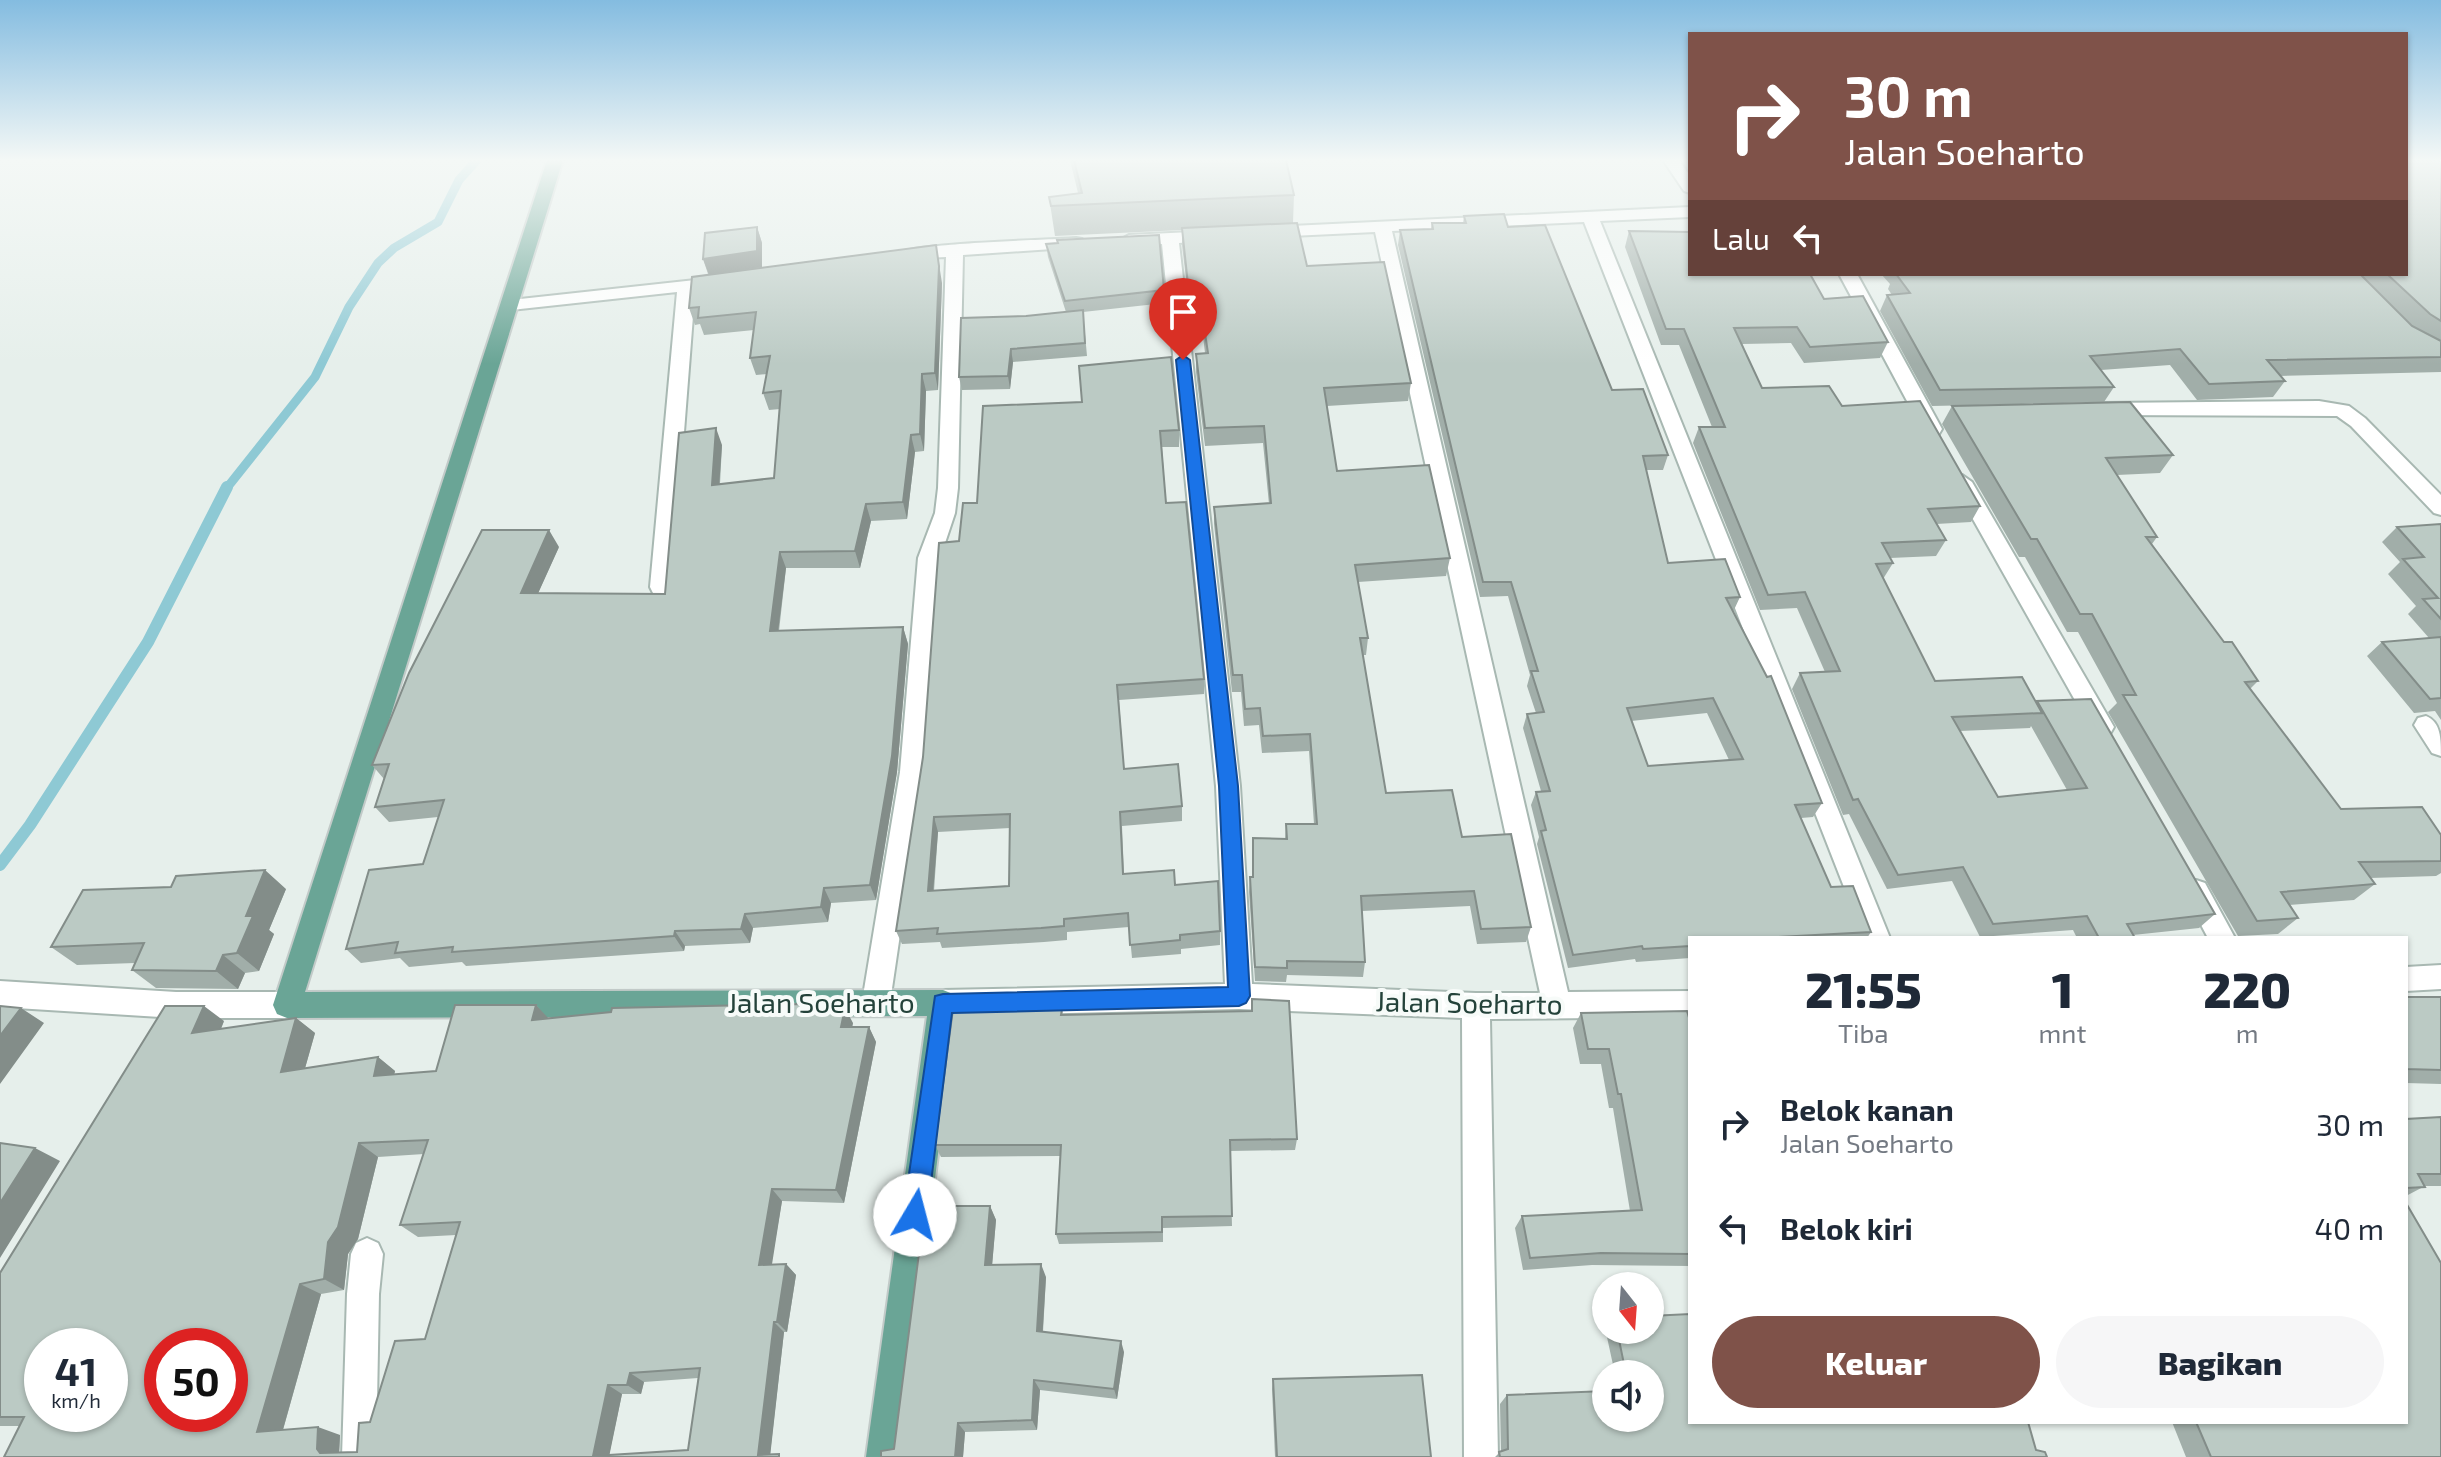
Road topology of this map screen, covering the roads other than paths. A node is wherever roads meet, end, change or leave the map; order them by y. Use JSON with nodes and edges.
{"nodes":[{"id":1,"x":534,"y":228,"type":"edge"},
{"id":2,"x":1346,"y":228,"type":"edge"},
{"id":3,"x":1382,"y":228,"type":"edge"},
{"id":4,"x":1594,"y":228,"type":"edge"},
{"id":5,"x":1170,"y":238,"type":"junction"},
{"id":6,"x":955,"y":249,"type":"junction"},
{"id":7,"x":885,"y":257,"type":"edge"},
{"id":8,"x":1849,"y":276,"type":"edge"},
{"id":9,"x":744,"y":279,"type":"edge"},
{"id":10,"x":686,"y":287,"type":"junction"},
{"id":11,"x":511,"y":305,"type":"junction"},
{"id":12,"x":2088,"y":410,"type":"edge"},
{"id":13,"x":1954,"y":414,"type":"edge"},
{"id":14,"x":1924,"y":415,"type":"junction"},
{"id":15,"x":2441,"y":508,"type":"edge"},
{"id":16,"x":661,"y":587,"type":"dead end"},
{"id":17,"x":2426,"y":725,"type":"dead end"},
{"id":18,"x":2112,"y":745,"type":"edge"},
{"id":19,"x":2441,"y":746,"type":"edge"},
{"id":20,"x":2183,"y":869,"type":"edge"},
{"id":21,"x":1876,"y":936,"type":"edge"},
{"id":22,"x":2221,"y":936,"type":"edge"},
{"id":23,"x":2441,"y":977,"type":"edge"},
{"id":24,"x":2408,"y":979,"type":"edge"},
{"id":25,"x":0,"y":994,"type":"edge"},
{"id":26,"x":1239,"y":996,"type":"junction"},
{"id":27,"x":876,"y":1002,"type":"junction"},
{"id":28,"x":943,"y":1003,"type":"junction"},
{"id":29,"x":1688,"y":1004,"type":"edge"},
{"id":30,"x":176,"y":1005,"type":"junction"},
{"id":31,"x":287,"y":1005,"type":"junction"},
{"id":32,"x":1557,"y":1005,"type":"junction"},
{"id":33,"x":1476,"y":1006,"type":"junction"},
{"id":34,"x":159,"y":1032,"type":"edge"},
{"id":35,"x":367,"y":1254,"type":"dead end"},
{"id":36,"x":359,"y":1457,"type":"edge"},
{"id":37,"x":883,"y":1457,"type":"edge"},
{"id":38,"x":1481,"y":1457,"type":"edge"}],
"edges":[{"from":1,"to":11,"type":"main road"},
{"from":2,"to":5,"type":"street"},
{"from":3,"to":32,"type":"street"},
{"from":4,"to":21,"type":"street"},
{"from":5,"to":6,"type":"street"},
{"from":5,"to":26,"type":"street"},
{"from":6,"to":7,"type":"street"},
{"from":6,"to":27,"type":"street"},
{"from":8,"to":14,"type":"street"},
{"from":9,"to":10,"type":"street"},
{"from":10,"to":11,"type":"street"},
{"from":10,"to":16,"type":"street"},
{"from":11,"to":31,"type":"main road"},
{"from":12,"to":15,"type":"street"},
{"from":13,"to":14,"type":"street"},
{"from":14,"to":18,"type":"street"},
{"from":17,"to":19,"type":"street"},
{"from":20,"to":22,"type":"street"},
{"from":23,"to":24,"type":"street"},
{"from":25,"to":30,"type":"street"},
{"from":26,"to":28,"type":"street","name":"Jalan Soeharto"},
{"from":26,"to":33,"type":"street","name":"Jalan Soeharto"},
{"from":27,"to":28,"type":"main road","name":"Jalan Soeharto"},
{"from":27,"to":31,"type":"main road","name":"Jalan Soeharto"},
{"from":28,"to":37,"type":"main road"},
{"from":29,"to":32,"type":"street","name":"Jalan Soeharto"},
{"from":30,"to":31,"type":"street"},
{"from":30,"to":34,"type":"street"},
{"from":32,"to":33,"type":"street","name":"Jalan Soeharto"},
{"from":33,"to":38,"type":"street"},
{"from":35,"to":36,"type":"street"}]}
